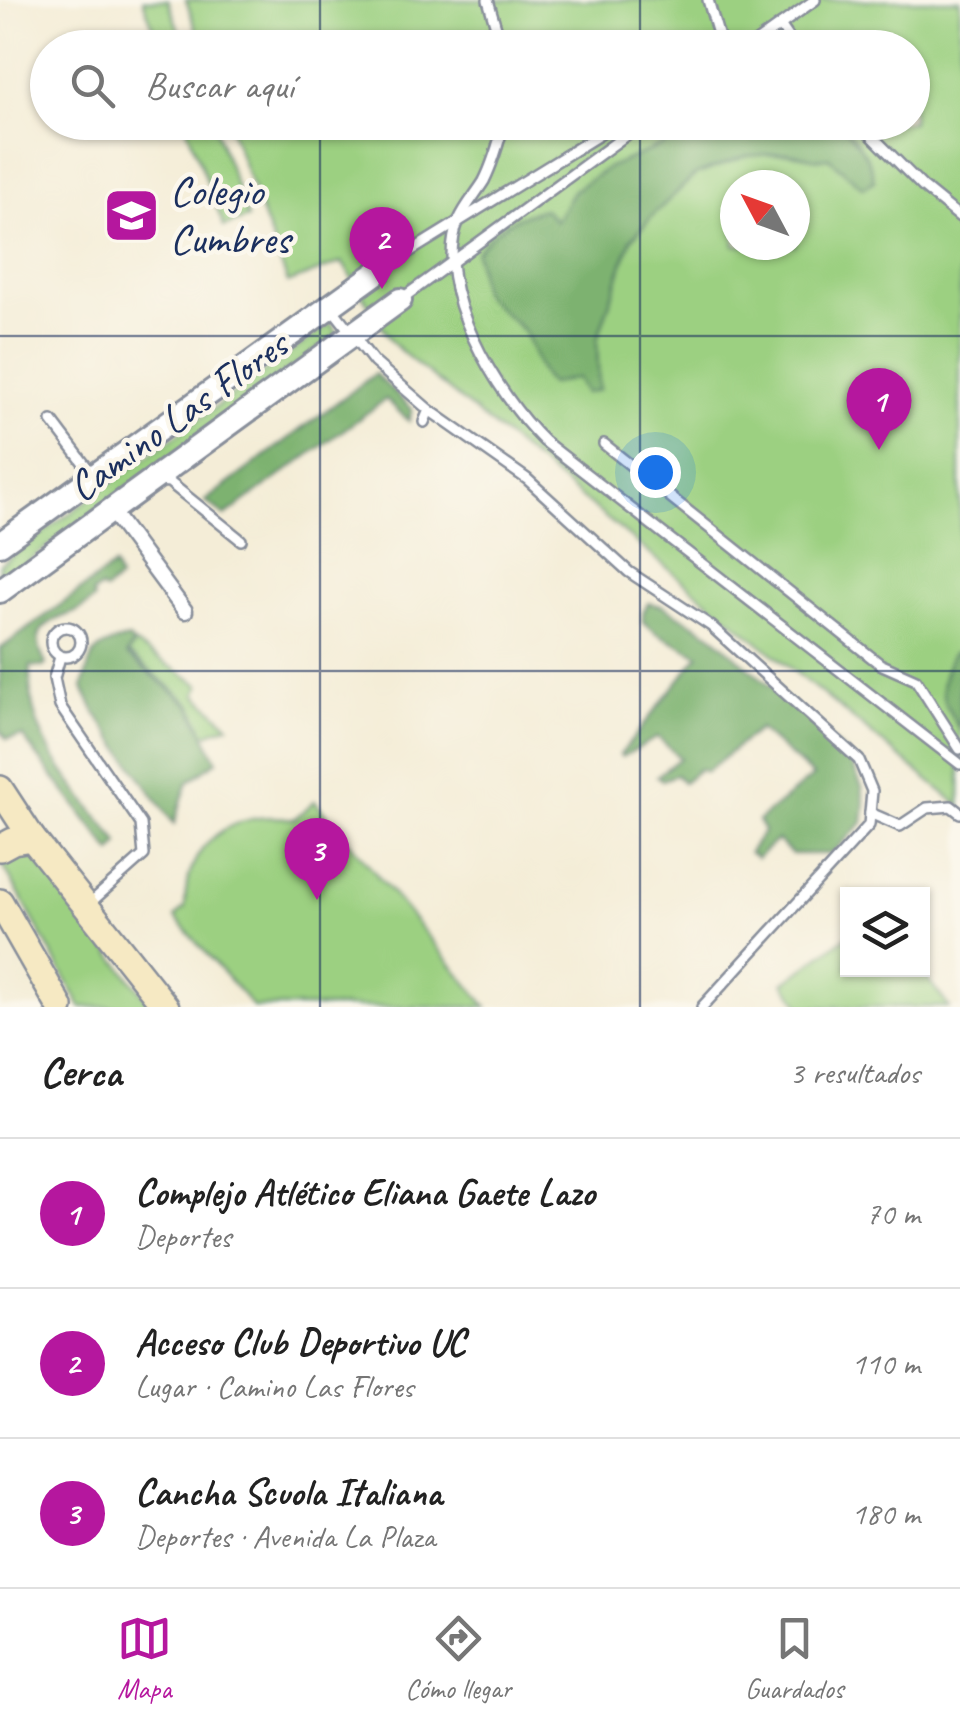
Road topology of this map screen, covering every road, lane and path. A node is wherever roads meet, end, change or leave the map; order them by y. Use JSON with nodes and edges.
{"nodes":[{"id":1,"x":488,"y":0,"type":"edge"},
{"id":2,"x":708,"y":0,"type":"edge"},
{"id":3,"x":811,"y":1,"type":"edge"},
{"id":4,"x":780,"y":24,"type":"junction"},
{"id":5,"x":497,"y":30,"type":"edge"},
{"id":6,"x":717,"y":30,"type":"edge"},
{"id":7,"x":771,"y":30,"type":"edge"},
{"id":8,"x":784,"y":30,"type":"edge"},
{"id":9,"x":498,"y":140,"type":"edge"},
{"id":10,"x":592,"y":140,"type":"edge"},
{"id":11,"x":619,"y":140,"type":"edge"},
{"id":12,"x":876,"y":140,"type":"edge"},
{"id":13,"x":960,"y":217,"type":"edge"},
{"id":14,"x":458,"y":222,"type":"junction"},
{"id":15,"x":451,"y":262,"type":"junction"},
{"id":16,"x":383,"y":268,"type":"joint"},
{"id":17,"x":400,"y":300,"type":"joint"},
{"id":18,"x":331,"y":307,"type":"junction"},
{"id":19,"x":351,"y":335,"type":"junction"},
{"id":20,"x":286,"y":338,"type":"junction"},
{"id":21,"x":308,"y":367,"type":"junction"},
{"id":22,"x":428,"y":410,"type":"junction"},
{"id":23,"x":52,"y":421,"type":"dead end"},
{"id":24,"x":424,"y":422,"type":"dead end"},
{"id":25,"x":604,"y":444,"type":"dead end"},
{"id":26,"x":93,"y":476,"type":"junction"},
{"id":27,"x":155,"y":481,"type":"junction"},
{"id":28,"x":112,"y":512,"type":"junction"},
{"id":29,"x":241,"y":540,"type":"dead end"},
{"id":30,"x":0,"y":544,"type":"edge"},
{"id":31,"x":0,"y":591,"type":"edge"},
{"id":32,"x":185,"y":611,"type":"dead end"},
{"id":33,"x":60,"y":657,"type":"dead end"},
{"id":34,"x":960,"y":749,"type":"edge"},
{"id":35,"x":960,"y":764,"type":"edge"},
{"id":36,"x":0,"y":789,"type":"edge"},
{"id":37,"x":870,"y":813,"type":"junction"},
{"id":38,"x":960,"y":813,"type":"edge"},
{"id":39,"x":32,"y":838,"type":"junction"},
{"id":40,"x":0,"y":848,"type":"edge"},
{"id":41,"x":0,"y":902,"type":"edge"},
{"id":42,"x":86,"y":907,"type":"junction"},
{"id":43,"x":60,"y":1007,"type":"edge"},
{"id":44,"x":166,"y":1007,"type":"edge"},
{"id":45,"x":702,"y":1007,"type":"edge"}],
"edges":[{"from":1,"to":5,"type":"lane"},
{"from":2,"to":6,"type":"lane"},
{"from":3,"to":4,"type":"lane"},
{"from":4,"to":7,"type":"lane"},
{"from":4,"to":8,"type":"lane"},
{"from":9,"to":14,"type":"lane"},
{"from":10,"to":14,"type":"lane"},
{"from":11,"to":15,"type":"lane"},
{"from":12,"to":13,"type":"lane"},
{"from":14,"to":15,"type":"lane"},
{"from":14,"to":16,"type":"lane"},
{"from":15,"to":17,"type":"lane"},
{"from":15,"to":35,"type":"lane"},
{"from":16,"to":18,"type":"street","name":"Camino Las Flores"},
{"from":17,"to":19,"type":"street","name":"Camino Las Flores"},
{"from":18,"to":19,"type":"lane"},
{"from":18,"to":20,"type":"street","name":"Camino Las Flores"},
{"from":19,"to":21,"type":"street","name":"Camino Las Flores"},
{"from":19,"to":22,"type":"lane"},
{"from":20,"to":21,"type":"street"},
{"from":20,"to":26,"type":"street","name":"Camino Las Flores"},
{"from":21,"to":27,"type":"street","name":"Camino Las Flores"},
{"from":22,"to":24,"type":"lane"},
{"from":22,"to":37,"type":"lane"},
{"from":23,"to":26,"type":"lane"},
{"from":25,"to":34,"type":"lane"},
{"from":26,"to":30,"type":"street","name":"Camino Las Flores"},
{"from":27,"to":28,"type":"street","name":"Camino Las Flores"},
{"from":27,"to":29,"type":"lane"},
{"from":28,"to":31,"type":"street","name":"Camino Las Flores"},
{"from":28,"to":32,"type":"street"},
{"from":33,"to":42,"type":"lane"},
{"from":36,"to":39,"type":"main road"},
{"from":37,"to":38,"type":"lane"},
{"from":37,"to":45,"type":"lane"},
{"from":39,"to":40,"type":"main road"},
{"from":39,"to":42,"type":"main road"},
{"from":41,"to":43,"type":"main road"},
{"from":42,"to":44,"type":"main road"}]}
